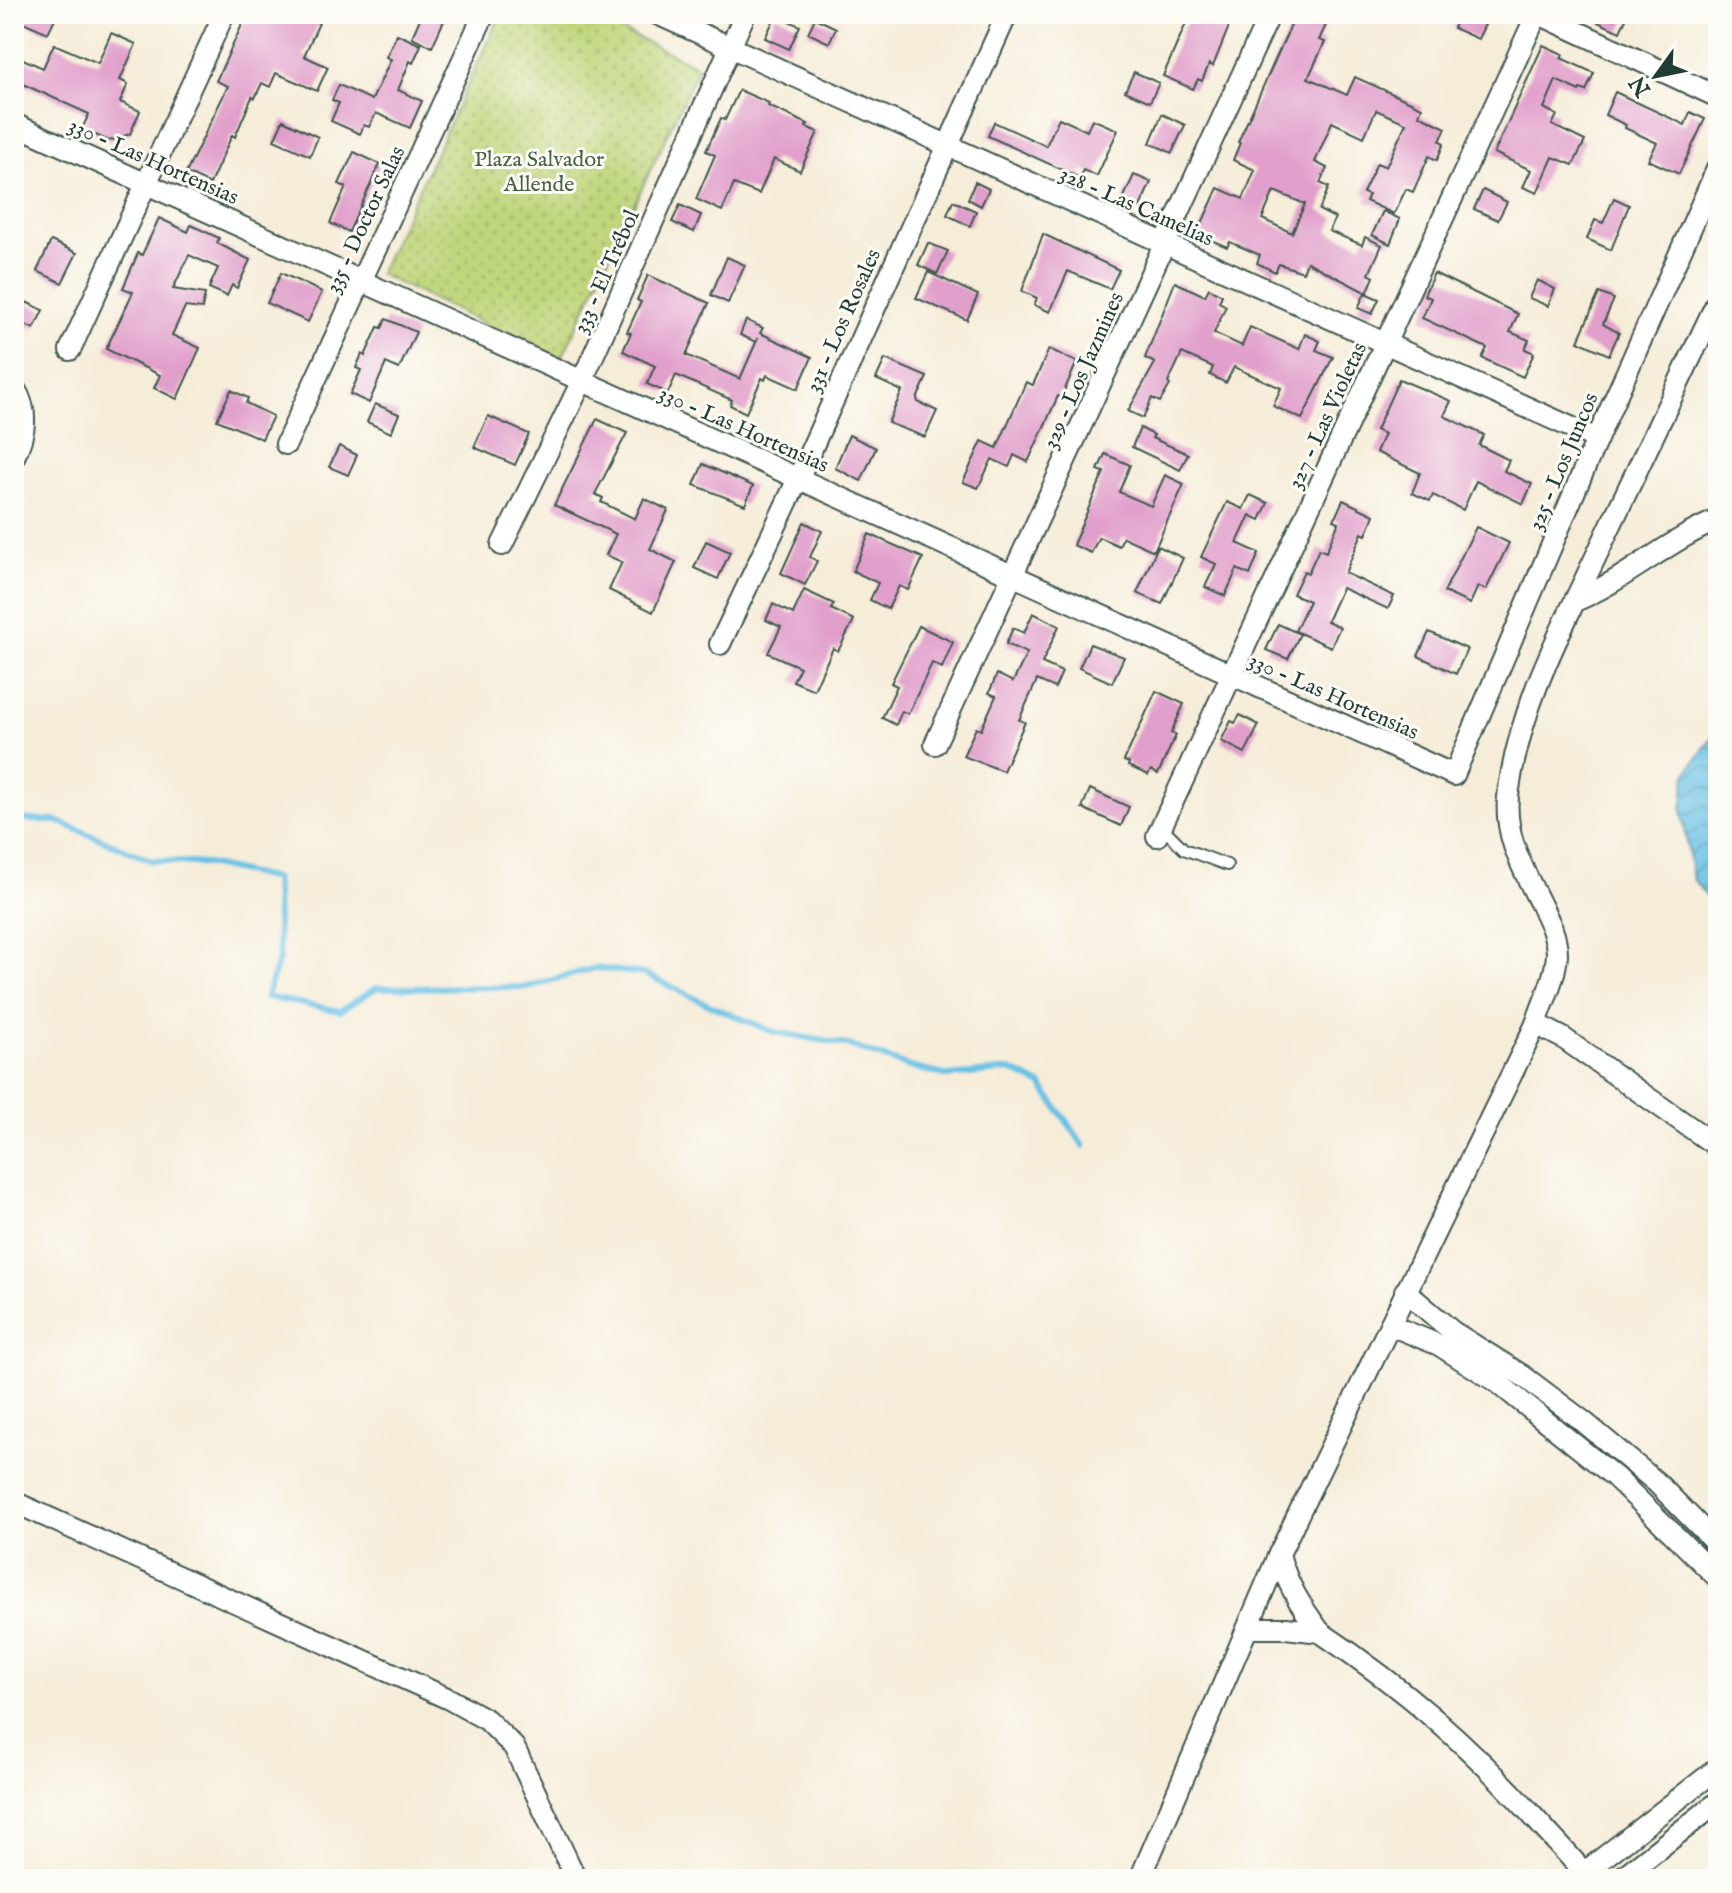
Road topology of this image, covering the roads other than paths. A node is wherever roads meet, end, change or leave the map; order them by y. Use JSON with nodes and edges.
{"nodes":[{"id":1,"x":224,"y":14,"type":"edge"},
{"id":2,"x":484,"y":14,"type":"edge"},
{"id":3,"x":657,"y":14,"type":"edge"},
{"id":4,"x":745,"y":14,"type":"edge"},
{"id":5,"x":1007,"y":14,"type":"edge"},
{"id":6,"x":1270,"y":14,"type":"edge"},
{"id":7,"x":1538,"y":14,"type":"edge"},
{"id":8,"x":731,"y":47,"type":"junction"},
{"id":9,"x":1718,"y":97,"type":"edge"},
{"id":10,"x":14,"y":124,"type":"edge"},
{"id":11,"x":946,"y":145,"type":"junction"},
{"id":12,"x":1718,"y":169,"type":"edge"},
{"id":13,"x":148,"y":183,"type":"junction"},
{"id":14,"x":1165,"y":244,"type":"junction"},
{"id":15,"x":362,"y":280,"type":"junction"},
{"id":16,"x":1718,"y":300,"type":"edge"},
{"id":17,"x":1387,"y":344,"type":"junction"},
{"id":18,"x":70,"y":350,"type":"dead end"},
{"id":19,"x":582,"y":381,"type":"junction"},
{"id":20,"x":14,"y":387,"type":"edge"},
{"id":21,"x":1597,"y":439,"type":"junction"},
{"id":22,"x":286,"y":444,"type":"dead end"},
{"id":23,"x":14,"y":457,"type":"edge"},
{"id":24,"x":798,"y":479,"type":"junction"},
{"id":25,"x":1718,"y":520,"type":"edge"},
{"id":26,"x":502,"y":545,"type":"dead end"},
{"id":27,"x":1015,"y":575,"type":"junction"},
{"id":28,"x":1575,"y":601,"type":"junction"},
{"id":29,"x":720,"y":644,"type":"dead end"},
{"id":30,"x":1230,"y":674,"type":"junction"},
{"id":31,"x":935,"y":744,"type":"dead end"},
{"id":32,"x":1454,"y":775,"type":"joint"},
{"id":33,"x":1160,"y":831,"type":"joint"},
{"id":34,"x":1227,"y":865,"type":"dead end"},
{"id":35,"x":1536,"y":1024,"type":"junction"},
{"id":36,"x":1718,"y":1147,"type":"edge"},
{"id":37,"x":1405,"y":1291,"type":"junction"},
{"id":38,"x":1390,"y":1325,"type":"junction"},
{"id":39,"x":14,"y":1502,"type":"edge"},
{"id":40,"x":1718,"y":1545,"type":"edge"},
{"id":41,"x":1279,"y":1554,"type":"junction"},
{"id":42,"x":1718,"y":1578,"type":"edge"},
{"id":43,"x":1249,"y":1628,"type":"junction"},
{"id":44,"x":1320,"y":1632,"type":"junction"},
{"id":45,"x":1718,"y":1768,"type":"edge"},
{"id":46,"x":1718,"y":1802,"type":"edge"},
{"id":47,"x":1583,"y":1877,"type":"edge"},
{"id":48,"x":576,"y":1879,"type":"edge"},
{"id":49,"x":1140,"y":1879,"type":"edge"},
{"id":50,"x":1620,"y":1879,"type":"edge"}],
"edges":[{"from":1,"to":13,"type":"street"},
{"from":2,"to":15,"type":"street","name":"335 - Doctor Salas"},
{"from":3,"to":8,"type":"street","name":"328 - Las Camelias"},
{"from":4,"to":8,"type":"street","name":"333 - El Trébol"},
{"from":5,"to":11,"type":"street","name":"331 - Los Rosales"},
{"from":6,"to":14,"type":"street","name":"329 - Los Jazmines"},
{"from":7,"to":9,"type":"street"},
{"from":7,"to":17,"type":"street","name":"327 - Las Violetas"},
{"from":8,"to":11,"type":"street","name":"328 - Las Camelias"},
{"from":8,"to":19,"type":"street","name":"333 - El Trébol"},
{"from":10,"to":13,"type":"street","name":"330 - Las Hortensias"},
{"from":11,"to":14,"type":"street","name":"328 - Las Camelias"},
{"from":11,"to":24,"type":"street","name":"331 - Los Rosales"},
{"from":12,"to":21,"type":"street","name":"325 - Los Juncos"},
{"from":13,"to":15,"type":"street","name":"330 - Las Hortensias"},
{"from":13,"to":18,"type":"street"},
{"from":14,"to":17,"type":"street","name":"328 - Las Camelias"},
{"from":14,"to":27,"type":"street","name":"329 - Los Jazmines"},
{"from":15,"to":19,"type":"street","name":"330 - Las Hortensias"},
{"from":15,"to":22,"type":"street","name":"335 - Doctor Salas"},
{"from":16,"to":28,"type":"street"},
{"from":17,"to":21,"type":"street","name":"328 - Las Camelias"},
{"from":17,"to":30,"type":"street","name":"327 - Las Violetas"},
{"from":19,"to":24,"type":"street","name":"330 - Las Hortensias"},
{"from":19,"to":26,"type":"street","name":"333 - El Trébol"},
{"from":20,"to":23,"type":"street"},
{"from":21,"to":32,"type":"street","name":"325 - Los Juncos"},
{"from":24,"to":27,"type":"street","name":"330 - Las Hortensias"},
{"from":24,"to":29,"type":"street","name":"331 - Los Rosales"},
{"from":25,"to":28,"type":"street"},
{"from":27,"to":30,"type":"street","name":"330 - Las Hortensias"},
{"from":27,"to":31,"type":"street","name":"329 - Los Jazmines"},
{"from":28,"to":35,"type":"street"},
{"from":30,"to":32,"type":"street","name":"330 - Las Hortensias"},
{"from":30,"to":33,"type":"street","name":"327 - Las Violetas"},
{"from":33,"to":34,"type":"lane"},
{"from":35,"to":36,"type":"street"},
{"from":35,"to":37,"type":"street"},
{"from":37,"to":38,"type":"street"},
{"from":37,"to":40,"type":"street"},
{"from":38,"to":41,"type":"street"},
{"from":38,"to":42,"type":"street"},
{"from":39,"to":48,"type":"street"},
{"from":41,"to":43,"type":"street"},
{"from":41,"to":44,"type":"street"},
{"from":43,"to":44,"type":"street"},
{"from":43,"to":49,"type":"street"},
{"from":44,"to":47,"type":"street"},
{"from":45,"to":47,"type":"street"},
{"from":46,"to":50,"type":"street"}]}
